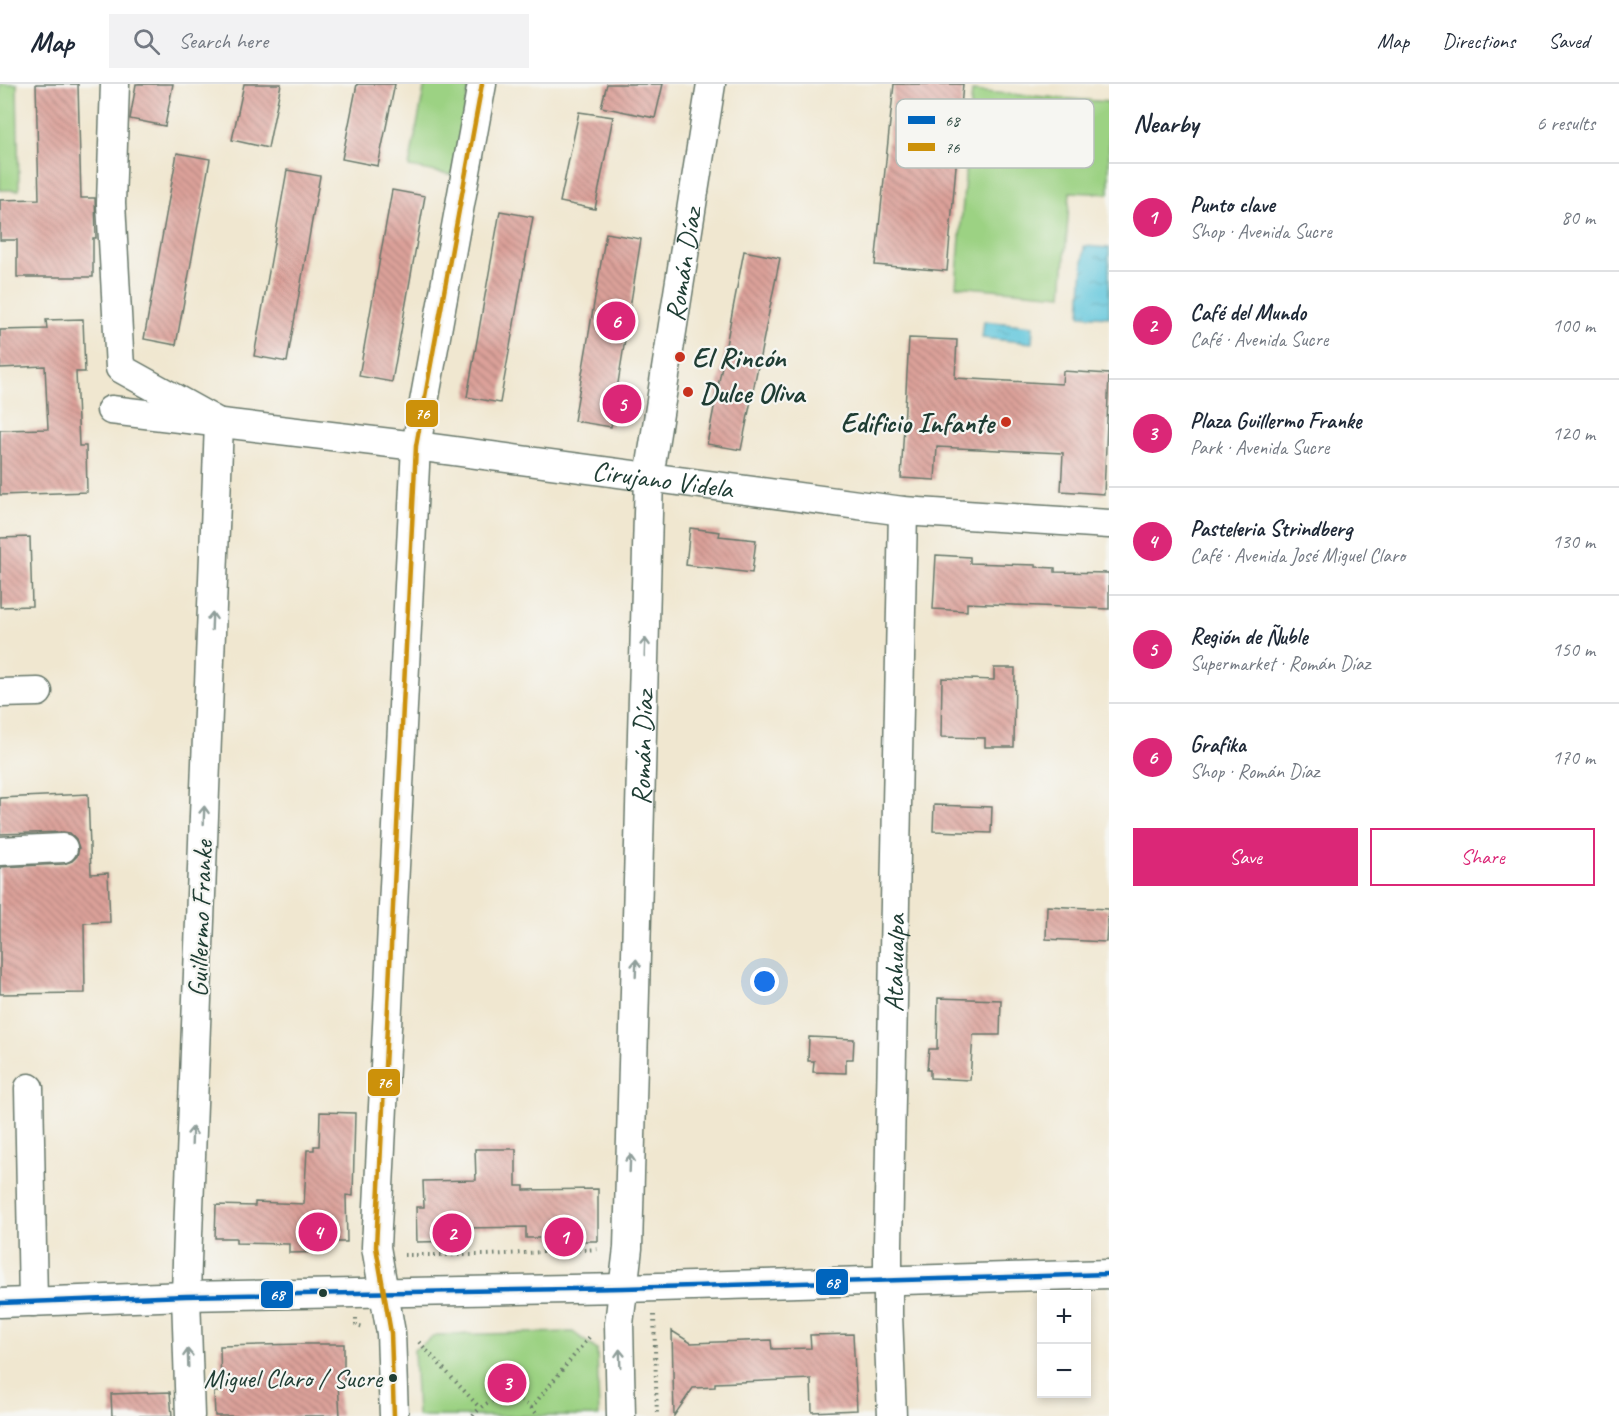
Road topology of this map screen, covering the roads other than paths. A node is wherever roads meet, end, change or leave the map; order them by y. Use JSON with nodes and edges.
{"nodes":[{"id":1,"x":115,"y":84,"type":"edge"},
{"id":2,"x":482,"y":84,"type":"edge"},
{"id":3,"x":711,"y":84,"type":"edge"},
{"id":4,"x":111,"y":410,"type":"dead end"},
{"id":5,"x":219,"y":423,"type":"junction"},
{"id":6,"x":416,"y":446,"type":"junction"},
{"id":7,"x":649,"y":477,"type":"junction"},
{"id":8,"x":903,"y":511,"type":"junction"},
{"id":9,"x":1109,"y":524,"type":"edge"},
{"id":10,"x":38,"y":692,"type":"dead end"},
{"id":11,"x":0,"y":693,"type":"edge"},
{"id":12,"x":63,"y":848,"type":"dead end"},
{"id":13,"x":0,"y":851,"type":"edge"},
{"id":14,"x":29,"y":1088,"type":"dead end"},
{"id":15,"x":1109,"y":1274,"type":"edge"},
{"id":16,"x":888,"y":1281,"type":"junction"},
{"id":17,"x":624,"y":1288,"type":"junction"},
{"id":18,"x":384,"y":1293,"type":"junction"},
{"id":19,"x":186,"y":1296,"type":"junction"},
{"id":20,"x":33,"y":1302,"type":"junction"},
{"id":21,"x":0,"y":1303,"type":"edge"},
{"id":22,"x":190,"y":1416,"type":"edge"},
{"id":23,"x":394,"y":1416,"type":"edge"},
{"id":24,"x":621,"y":1416,"type":"edge"},
{"id":25,"x":892,"y":1416,"type":"edge"}],
"edges":[{"from":1,"to":5,"type":"street","name":"Cirujano Videla"},
{"from":2,"to":6,"type":"street"},
{"from":3,"to":7,"type":"street","name":"Román Díaz"},
{"from":4,"to":5,"type":"street","name":"Cirujano Videla"},
{"from":5,"to":6,"type":"street","name":"Cirujano Videla"},
{"from":19,"to":5,"type":"street","name":"Guillermo Franke","one_way":true},
{"from":6,"to":7,"type":"street","name":"Cirujano Videla"},
{"from":6,"to":18,"type":"street"},
{"from":7,"to":8,"type":"street","name":"Cirujano Videla"},
{"from":17,"to":7,"type":"street","name":"Román Díaz","one_way":true},
{"from":8,"to":9,"type":"street","name":"Cirujano Videla"},
{"from":8,"to":16,"type":"street","name":"Atahualpa"},
{"from":10,"to":11,"type":"street"},
{"from":12,"to":13,"type":"street"},
{"from":14,"to":20,"type":"street"},
{"from":15,"to":16,"type":"street"},
{"from":16,"to":17,"type":"street"},
{"from":16,"to":25,"type":"street","name":"Atahualpa"},
{"from":17,"to":18,"type":"street"},
{"from":24,"to":17,"type":"street","name":"Román Díaz","one_way":true},
{"from":18,"to":19,"type":"street"},
{"from":18,"to":23,"type":"street"},
{"from":19,"to":20,"type":"street"},
{"from":22,"to":19,"type":"street","name":"Guillermo Franke","one_way":true},
{"from":20,"to":21,"type":"street"}]}
